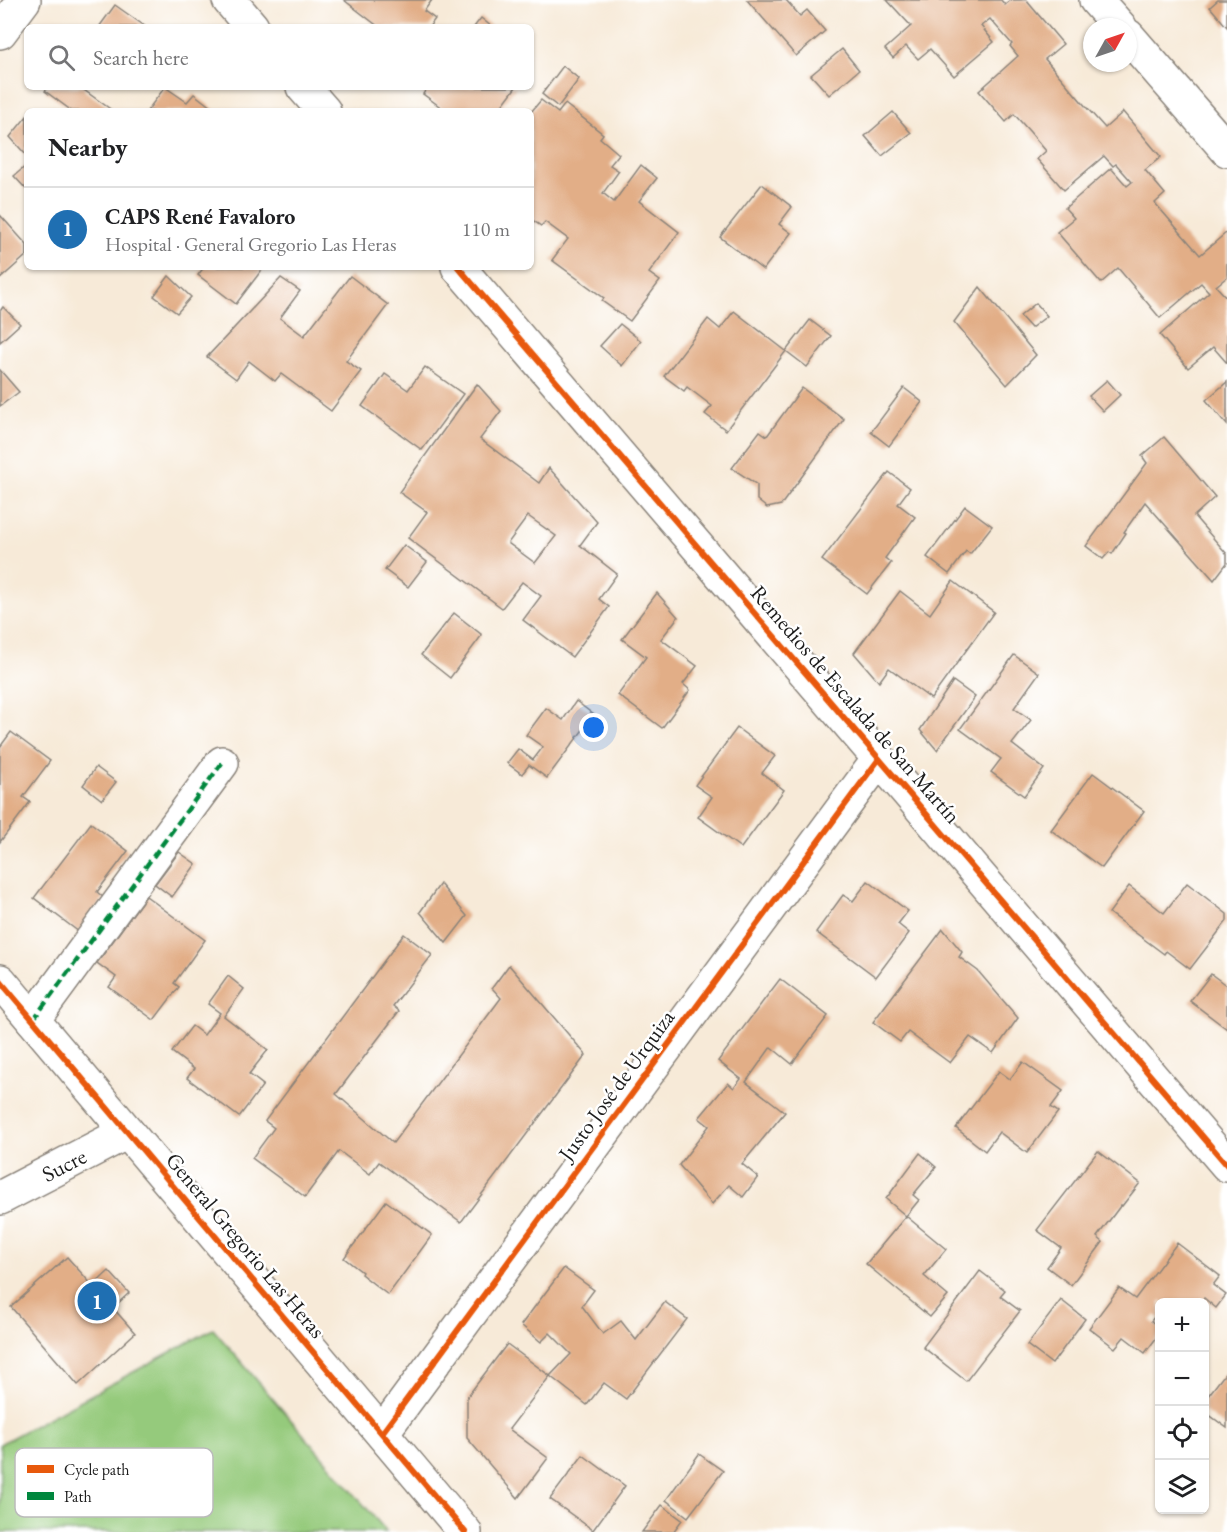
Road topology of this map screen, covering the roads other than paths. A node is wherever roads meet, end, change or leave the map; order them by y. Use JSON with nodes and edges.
{"nodes":[{"id":1,"x":24,"y":0,"type":"edge"},
{"id":2,"x":229,"y":0,"type":"edge"},
{"id":3,"x":1096,"y":0,"type":"edge"},
{"id":4,"x":1112,"y":18,"type":"edge"},
{"id":5,"x":249,"y":24,"type":"edge"},
{"id":6,"x":0,"y":32,"type":"edge"},
{"id":7,"x":1137,"y":46,"type":"edge"},
{"id":8,"x":306,"y":90,"type":"edge"},
{"id":9,"x":321,"y":108,"type":"edge"},
{"id":10,"x":1227,"y":150,"type":"edge"},
{"id":11,"x":461,"y":270,"type":"edge"},
{"id":12,"x":879,"y":759,"type":"junction"},
{"id":13,"x":222,"y":763,"type":"dead end"},
{"id":14,"x":0,"y":981,"type":"edge"},
{"id":15,"x":33,"y":1020,"type":"junction"},
{"id":16,"x":127,"y":1132,"type":"junction"},
{"id":17,"x":1227,"y":1165,"type":"edge"},
{"id":18,"x":0,"y":1198,"type":"edge"},
{"id":19,"x":382,"y":1433,"type":"junction"},
{"id":20,"x":465,"y":1532,"type":"edge"}],
"edges":[{"from":1,"to":6,"type":"street"},
{"from":2,"to":5,"type":"street"},
{"from":3,"to":4,"type":"street"},
{"from":7,"to":10,"type":"street"},
{"from":8,"to":9,"type":"street"},
{"from":11,"to":12,"type":"street","name":"Remedios de Escalada de San Martín"},
{"from":12,"to":17,"type":"street","name":"Remedios de Escalada de San Martín"},
{"from":12,"to":19,"type":"street","name":"Justo José de Urquiza"},
{"from":13,"to":15,"type":"street"},
{"from":14,"to":15,"type":"street","name":"General Gregorio Las Heras"},
{"from":15,"to":16,"type":"street","name":"General Gregorio Las Heras"},
{"from":16,"to":18,"type":"street","name":"Sucre"},
{"from":16,"to":19,"type":"street","name":"General Gregorio Las Heras"},
{"from":19,"to":20,"type":"street","name":"General Gregorio Las Heras"}]}
